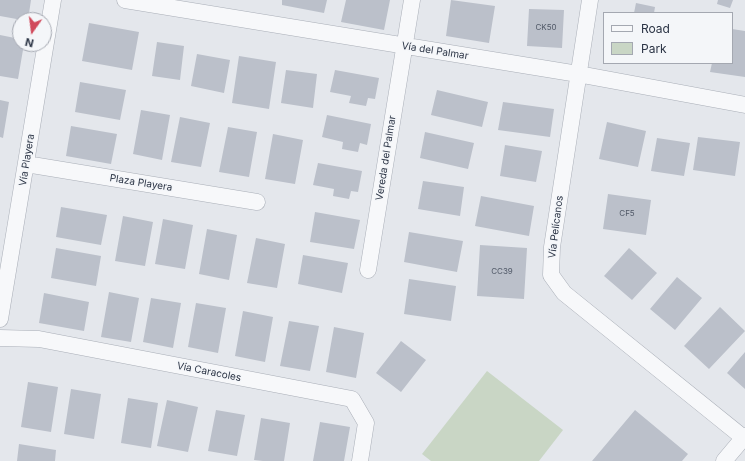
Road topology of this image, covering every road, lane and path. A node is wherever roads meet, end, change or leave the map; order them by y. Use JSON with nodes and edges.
{"nodes":[{"id":1,"x":53,"y":0,"type":"edge"},
{"id":2,"x":125,"y":0,"type":"edge"},
{"id":3,"x":412,"y":0,"type":"edge"},
{"id":4,"x":590,"y":0,"type":"edge"},
{"id":5,"x":404,"y":46,"type":"junction"},
{"id":6,"x":578,"y":74,"type":"junction"},
{"id":7,"x":745,"y":105,"type":"edge"},
{"id":8,"x":26,"y":164,"type":"junction"},
{"id":9,"x":257,"y":202,"type":"dead end"},
{"id":10,"x":368,"y":270,"type":"dead end"},
{"id":11,"x":0,"y":319,"type":"edge"},
{"id":12,"x":0,"y":338,"type":"edge"},
{"id":13,"x":744,"y":437,"type":"edge"},
{"id":14,"x":360,"y":461,"type":"edge"},
{"id":15,"x":724,"y":461,"type":"edge"}],
"edges":[{"from":1,"to":8,"type":"street","name":"Vía Playera"},
{"from":2,"to":5,"type":"street","name":"Vía del Palmar"},
{"from":3,"to":5,"type":"street","name":"Vereda del Palmar"},
{"from":4,"to":6,"type":"street","name":"Vía Pelícanos"},
{"from":5,"to":6,"type":"street","name":"Vía del Palmar"},
{"from":5,"to":10,"type":"street","name":"Vereda del Palmar"},
{"from":6,"to":7,"type":"street","name":"Vía del Palmar"},
{"from":6,"to":13,"type":"street","name":"Vía Pelícanos"},
{"from":8,"to":9,"type":"street","name":"Plaza Playera"},
{"from":8,"to":11,"type":"street","name":"Vía Playera"},
{"from":12,"to":14,"type":"street","name":"Vía Caracoles"},
{"from":13,"to":15,"type":"street"}]}
